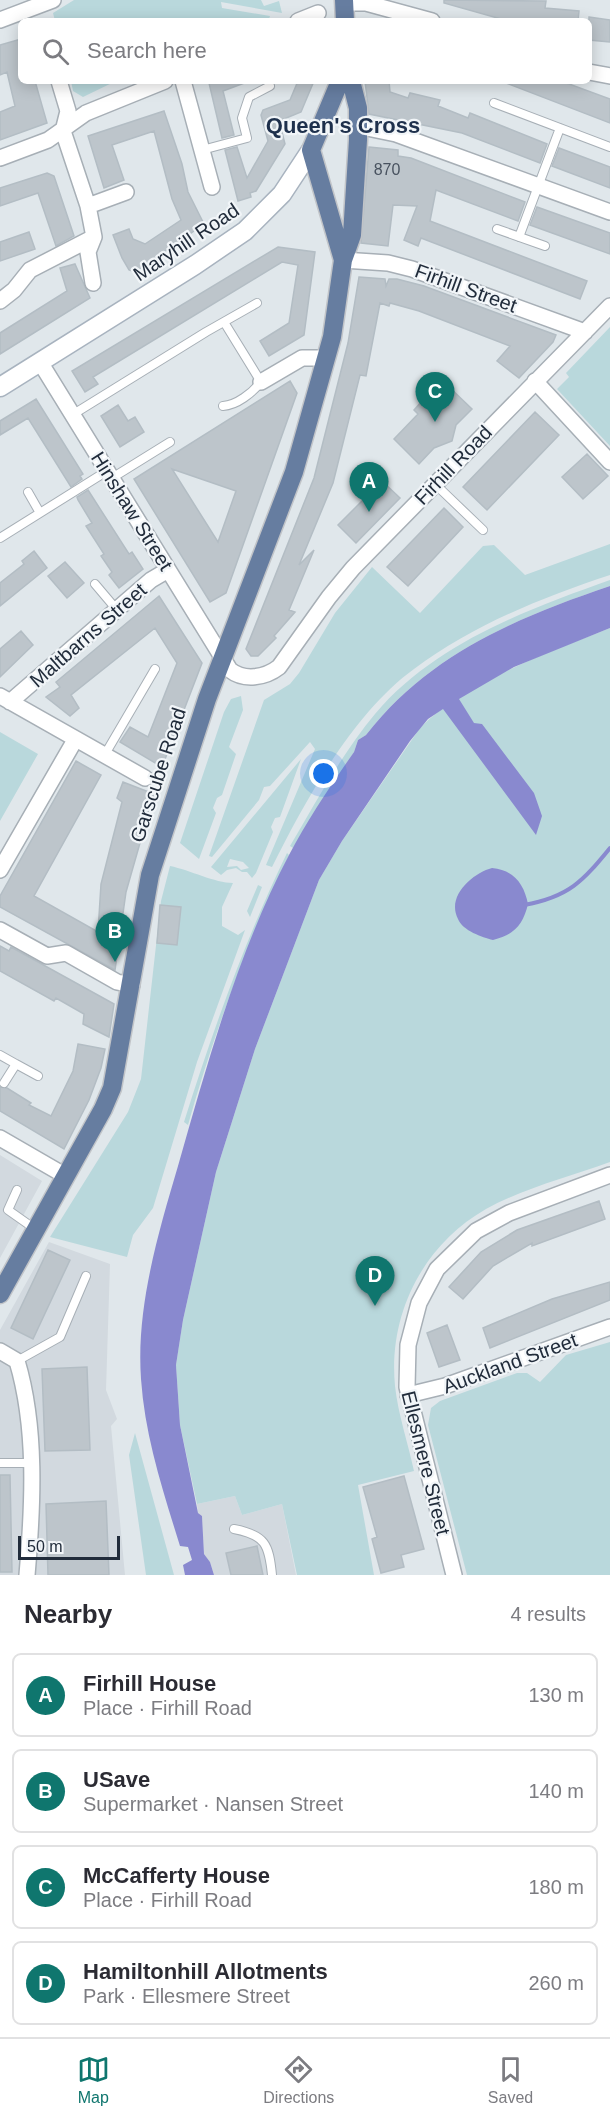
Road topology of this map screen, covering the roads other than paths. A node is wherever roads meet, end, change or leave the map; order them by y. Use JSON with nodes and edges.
{"nodes":[{"id":1,"x":53,"y":0,"type":"edge"},
{"id":2,"x":382,"y":4,"type":"edge"},
{"id":3,"x":345,"y":8,"type":"edge"},
{"id":4,"x":34,"y":10,"type":"edge"},
{"id":5,"x":318,"y":13,"type":"dead end"},
{"id":6,"x":306,"y":18,"type":"edge"},
{"id":7,"x":423,"y":18,"type":"edge"},
{"id":8,"x":0,"y":20,"type":"edge"},
{"id":9,"x":592,"y":73,"type":"edge"},
{"id":10,"x":610,"y":76,"type":"edge"},
{"id":11,"x":60,"y":84,"type":"edge"},
{"id":12,"x":158,"y":84,"type":"edge"},
{"id":13,"x":184,"y":84,"type":"edge"},
{"id":14,"x":269,"y":84,"type":"edge"},
{"id":15,"x":339,"y":84,"type":"edge"},
{"id":16,"x":352,"y":84,"type":"edge"},
{"id":17,"x":494,"y":103,"type":"dead end"},
{"id":18,"x":561,"y":128,"type":"junction"},
{"id":19,"x":63,"y":131,"type":"junction"},
{"id":20,"x":363,"y":134,"type":"junction"},
{"id":21,"x":610,"y":147,"type":"edge"},
{"id":22,"x":202,"y":150,"type":"junction"},
{"id":23,"x":311,"y":150,"type":"junction"},
{"id":24,"x":0,"y":159,"type":"edge"},
{"id":25,"x":538,"y":185,"type":"junction"},
{"id":26,"x":212,"y":187,"type":"dead end"},
{"id":27,"x":126,"y":192,"type":"dead end"},
{"id":28,"x":88,"y":206,"type":"junction"},
{"id":29,"x":610,"y":212,"type":"edge"},
{"id":30,"x":497,"y":229,"type":"dead end"},
{"id":31,"x":94,"y":237,"type":"junction"},
{"id":32,"x":519,"y":237,"type":"junction"},
{"id":33,"x":545,"y":246,"type":"dead end"},
{"id":34,"x":343,"y":260,"type":"junction"},
{"id":35,"x":93,"y":283,"type":"dead end"},
{"id":36,"x":0,"y":301,"type":"edge"},
{"id":37,"x":257,"y":303,"type":"dead end"},
{"id":38,"x":610,"y":306,"type":"edge"},
{"id":39,"x":224,"y":322,"type":"junction"},
{"id":40,"x":585,"y":332,"type":"junction"},
{"id":41,"x":327,"y":358,"type":"junction"},
{"id":42,"x":40,"y":362,"type":"junction"},
{"id":43,"x":536,"y":381,"type":"junction"},
{"id":44,"x":261,"y":382,"type":"junction"},
{"id":45,"x":0,"y":387,"type":"edge"},
{"id":46,"x":223,"y":406,"type":"dead end"},
{"id":47,"x":72,"y":415,"type":"junction"},
{"id":48,"x":170,"y":442,"type":"dead end"},
{"id":49,"x":610,"y":462,"type":"edge"},
{"id":50,"x":109,"y":475,"type":"junction"},
{"id":51,"x":435,"y":484,"type":"junction"},
{"id":52,"x":28,"y":492,"type":"dead end"},
{"id":53,"x":40,"y":513,"type":"junction"},
{"id":54,"x":483,"y":530,"type":"dead end"},
{"id":55,"x":0,"y":538,"type":"edge"},
{"id":56,"x":168,"y":570,"type":"junction"},
{"id":57,"x":94,"y":584,"type":"dead end"},
{"id":58,"x":117,"y":610,"type":"junction"},
{"id":59,"x":223,"y":659,"type":"junction"},
{"id":60,"x":155,"y":669,"type":"dead end"},
{"id":61,"x":5,"y":699,"type":"edge"},
{"id":62,"x":75,"y":740,"type":"junction"},
{"id":63,"x":104,"y":756,"type":"junction"},
{"id":64,"x":145,"y":778,"type":"dead end"},
{"id":65,"x":0,"y":870,"type":"edge"},
{"id":66,"x":0,"y":930,"type":"edge"},
{"id":67,"x":132,"y":985,"type":"junction"},
{"id":68,"x":0,"y":1055,"type":"edge"},
{"id":69,"x":16,"y":1064,"type":"junction"},
{"id":70,"x":38,"y":1076,"type":"dead end"},
{"id":71,"x":4,"y":1083,"type":"dead end"},
{"id":72,"x":0,"y":1138,"type":"edge"},
{"id":73,"x":64,"y":1175,"type":"junction"},
{"id":74,"x":610,"y":1175,"type":"edge"},
{"id":75,"x":17,"y":1190,"type":"dead end"},
{"id":76,"x":35,"y":1228,"type":"junction"},
{"id":77,"x":86,"y":1276,"type":"dead end"},
{"id":78,"x":0,"y":1294,"type":"edge"},
{"id":79,"x":610,"y":1327,"type":"edge"},
{"id":80,"x":0,"y":1351,"type":"edge"},
{"id":81,"x":17,"y":1361,"type":"junction"},
{"id":82,"x":408,"y":1395,"type":"junction"},
{"id":83,"x":0,"y":1463,"type":"edge"},
{"id":84,"x":30,"y":1463,"type":"junction"},
{"id":85,"x":234,"y":1528,"type":"dead end"},
{"id":86,"x":27,"y":1575,"type":"edge"},
{"id":87,"x":272,"y":1575,"type":"edge"},
{"id":88,"x":454,"y":1575,"type":"edge"}],
"edges":[{"from":1,"to":4,"type":"street"},
{"from":2,"to":3,"type":"street"},
{"from":2,"to":7,"type":"street"},
{"from":4,"to":8,"type":"street"},
{"from":5,"to":6,"type":"street"},
{"from":9,"to":10,"type":"street"},
{"from":11,"to":19,"type":"street"},
{"from":12,"to":19,"type":"street"},
{"from":13,"to":22,"type":"street"},
{"from":14,"to":22,"type":"lane"},
{"from":15,"to":23,"type":"main road","name":"Maryhill Road"},
{"from":16,"to":20,"type":"main road"},
{"from":17,"to":18,"type":"lane"},
{"from":18,"to":21,"type":"lane"},
{"from":18,"to":25,"type":"lane"},
{"from":19,"to":24,"type":"street"},
{"from":19,"to":28,"type":"street"},
{"from":20,"to":25,"type":"street"},
{"from":20,"to":34,"type":"main road","name":"Garscube Road"},
{"from":22,"to":26,"type":"street"},
{"from":23,"to":34,"type":"main road","name":"Garscube Road"},
{"from":23,"to":42,"type":"street","name":"Maryhill Road"},
{"from":25,"to":29,"type":"street"},
{"from":25,"to":32,"type":"lane"},
{"from":27,"to":28,"type":"street"},
{"from":28,"to":31,"type":"street"},
{"from":30,"to":32,"type":"lane"},
{"from":31,"to":35,"type":"street"},
{"from":31,"to":36,"type":"street"},
{"from":32,"to":33,"type":"lane"},
{"from":34,"to":40,"type":"street","name":"Firhill Street"},
{"from":34,"to":41,"type":"main road","name":"Garscube Road"},
{"from":37,"to":39,"type":"lane"},
{"from":38,"to":40,"type":"street","name":"Firhill Road"},
{"from":39,"to":44,"type":"lane"},
{"from":39,"to":47,"type":"lane"},
{"from":40,"to":43,"type":"street","name":"Firhill Road"},
{"from":41,"to":44,"type":"street"},
{"from":41,"to":59,"type":"main road","name":"Garscube Road"},
{"from":42,"to":45,"type":"street","name":"Maryhill Road"},
{"from":42,"to":47,"type":"street","name":"Hinshaw Street"},
{"from":43,"to":49,"type":"street"},
{"from":43,"to":51,"type":"street","name":"Firhill Road"},
{"from":44,"to":46,"type":"lane"},
{"from":47,"to":50,"type":"street","name":"Hinshaw Street"},
{"from":48,"to":50,"type":"lane"},
{"from":50,"to":53,"type":"lane"},
{"from":50,"to":56,"type":"street","name":"Hinshaw Street"},
{"from":51,"to":54,"type":"lane"},
{"from":51,"to":59,"type":"street","name":"Firhill Road"},
{"from":52,"to":53,"type":"lane"},
{"from":53,"to":55,"type":"lane"},
{"from":56,"to":58,"type":"street","name":"Maltbarns Street"},
{"from":56,"to":59,"type":"street","name":"Hinshaw Street"},
{"from":57,"to":58,"type":"lane"},
{"from":58,"to":61,"type":"street","name":"Maltbarns Street"},
{"from":59,"to":67,"type":"main road","name":"Garscube Road"},
{"from":60,"to":63,"type":"lane"},
{"from":61,"to":62,"type":"street"},
{"from":62,"to":63,"type":"street"},
{"from":62,"to":65,"type":"street"},
{"from":63,"to":64,"type":"street"},
{"from":66,"to":67,"type":"street"},
{"from":67,"to":73,"type":"main road","name":"Garscube Road"},
{"from":68,"to":69,"type":"lane"},
{"from":69,"to":70,"type":"lane"},
{"from":69,"to":71,"type":"lane"},
{"from":72,"to":73,"type":"street"},
{"from":73,"to":76,"type":"main road","name":"Garscube Road"},
{"from":74,"to":82,"type":"street","name":"Ellesmere Street"},
{"from":75,"to":76,"type":"lane"},
{"from":76,"to":78,"type":"main road","name":"Garscube Road"},
{"from":77,"to":81,"type":"lane"},
{"from":79,"to":82,"type":"street","name":"Auckland Street"},
{"from":80,"to":81,"type":"street"},
{"from":81,"to":84,"type":"street"},
{"from":82,"to":88,"type":"street","name":"Ellesmere Street"},
{"from":83,"to":84,"type":"lane"},
{"from":84,"to":86,"type":"street"},
{"from":85,"to":87,"type":"lane"}]}
